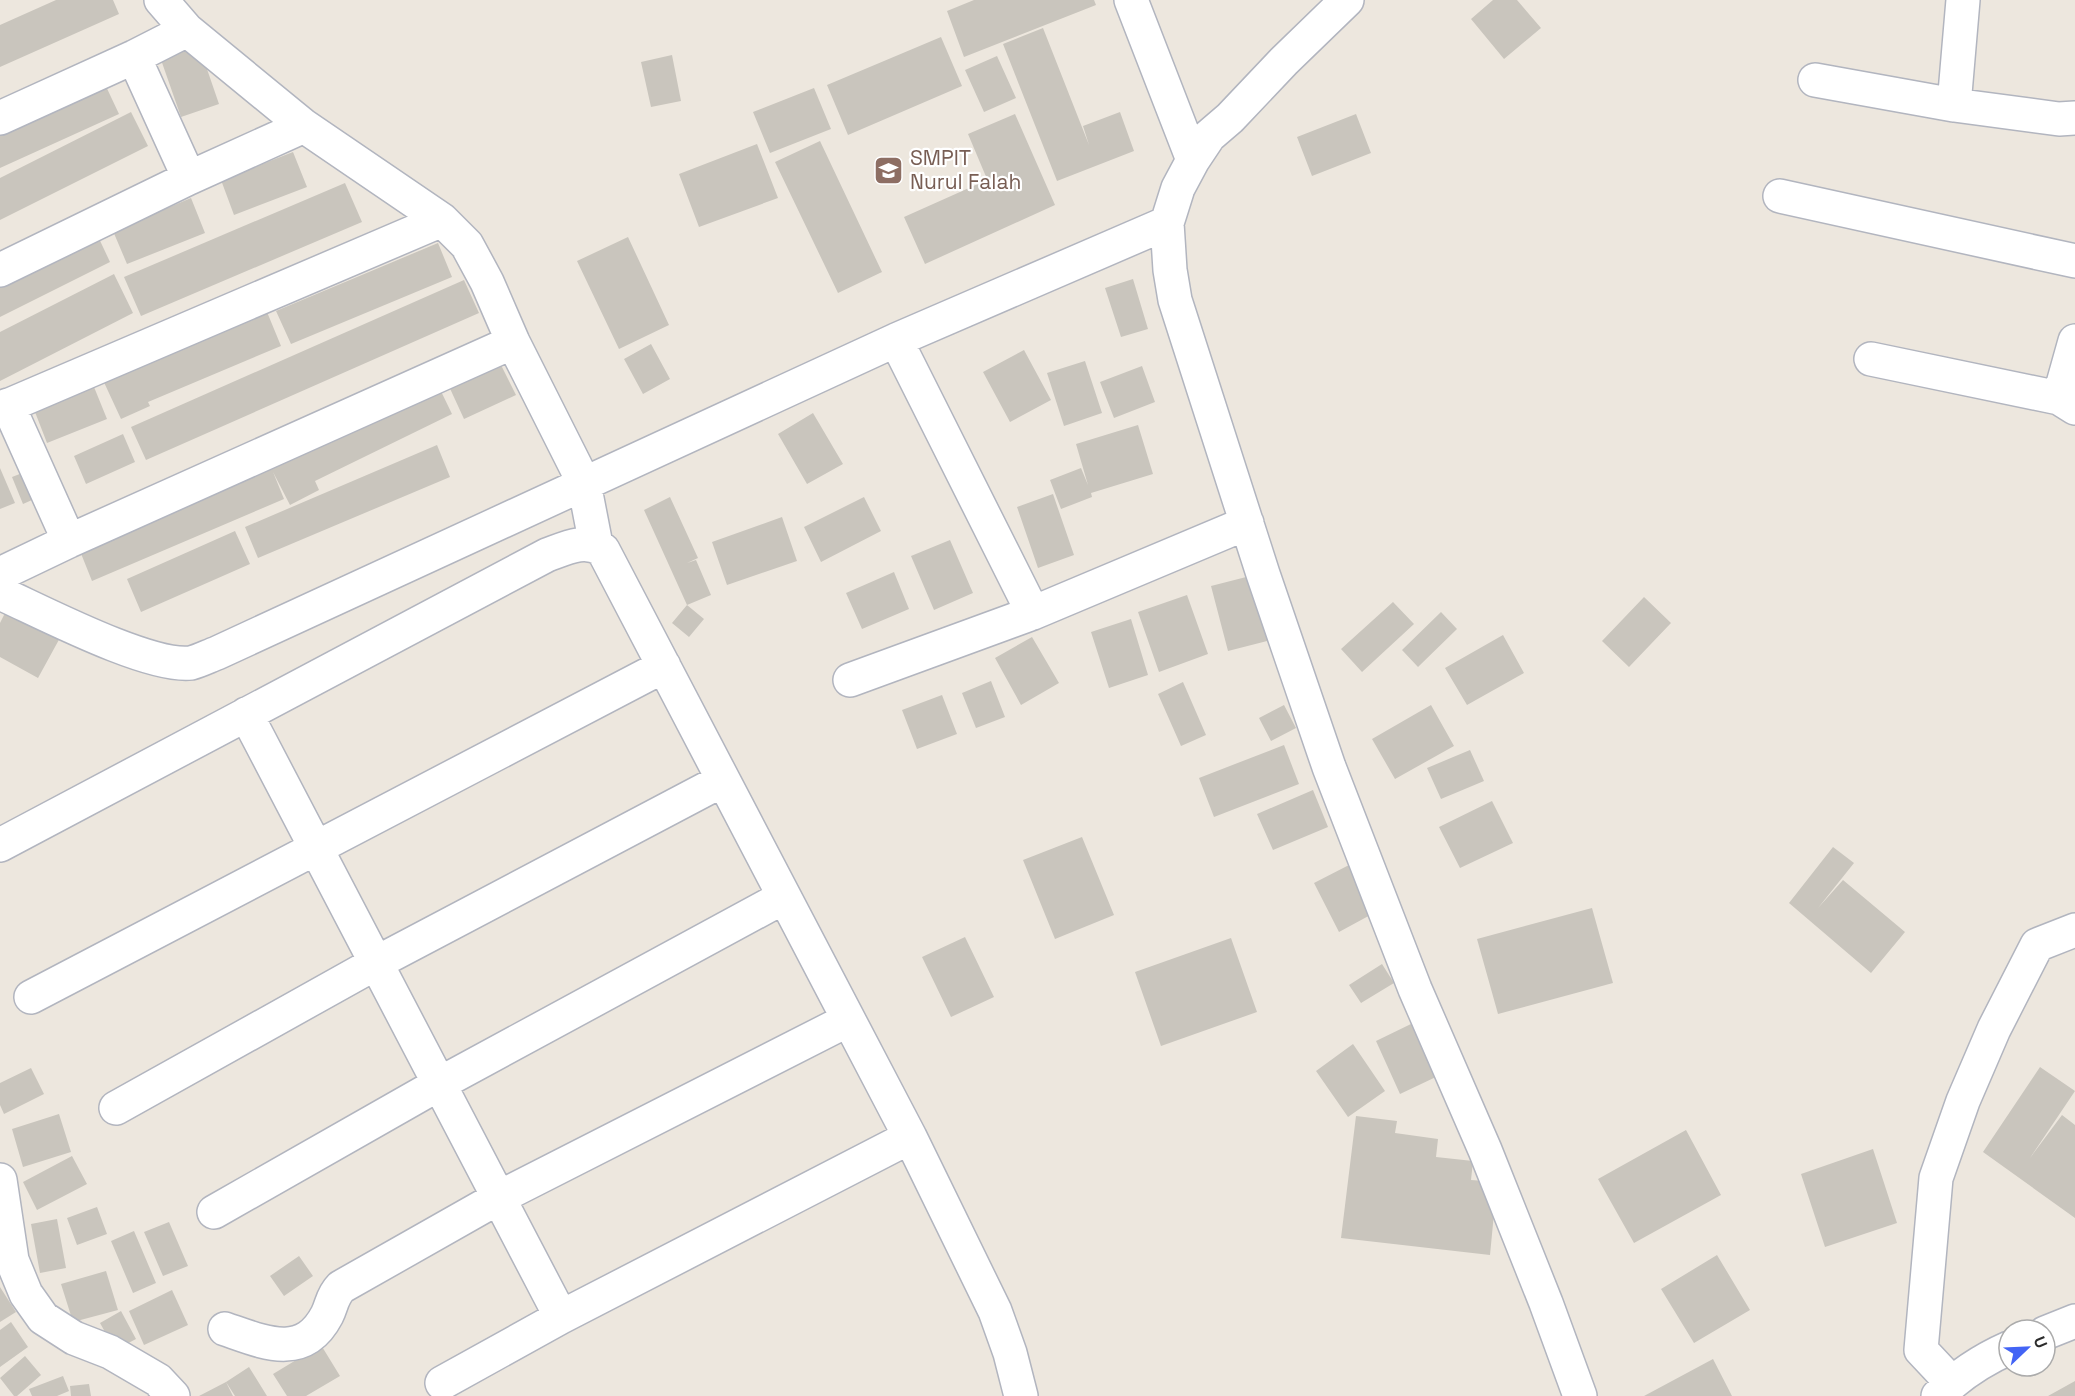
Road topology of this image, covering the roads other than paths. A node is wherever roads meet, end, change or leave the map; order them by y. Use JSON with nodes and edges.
{"nodes":[{"id":1,"x":161,"y":0,"type":"edge"},
{"id":2,"x":1131,"y":0,"type":"edge"},
{"id":3,"x":1347,"y":0,"type":"edge"},
{"id":4,"x":1964,"y":0,"type":"edge"},
{"id":5,"x":187,"y":30,"type":"junction"},
{"id":6,"x":134,"y":57,"type":"junction"},
{"id":7,"x":1815,"y":80,"type":"dead end"},
{"id":8,"x":1953,"y":105,"type":"junction"},
{"id":9,"x":0,"y":118,"type":"edge"},
{"id":10,"x":2075,"y":118,"type":"edge"},
{"id":11,"x":304,"y":126,"type":"junction"},
{"id":12,"x":1193,"y":160,"type":"junction"},
{"id":13,"x":189,"y":178,"type":"junction"},
{"id":14,"x":1780,"y":196,"type":"dead end"},
{"id":15,"x":442,"y":220,"type":"junction"},
{"id":16,"x":1167,"y":223,"type":"junction"},
{"id":17,"x":2075,"y":261,"type":"edge"},
{"id":18,"x":0,"y":270,"type":"edge"},
{"id":19,"x":896,"y":340,"type":"junction"},
{"id":20,"x":2075,"y":341,"type":"edge"},
{"id":21,"x":513,"y":342,"type":"junction"},
{"id":22,"x":1871,"y":359,"type":"dead end"},
{"id":23,"x":2067,"y":403,"type":"edge"},
{"id":24,"x":4,"y":407,"type":"edge"},
{"id":25,"x":584,"y":483,"type":"junction"},
{"id":26,"x":1247,"y":523,"type":"junction"},
{"id":27,"x":69,"y":541,"type":"junction"},
{"id":28,"x":596,"y":545,"type":"junction"},
{"id":29,"x":0,"y":574,"type":"edge"},
{"id":30,"x":0,"y":593,"type":"edge"},
{"id":31,"x":1033,"y":613,"type":"junction"},
{"id":32,"x":664,"y":666,"type":"junction"},
{"id":33,"x":850,"y":680,"type":"dead end"},
{"id":34,"x":246,"y":714,"type":"junction"},
{"id":35,"x":723,"y":780,"type":"junction"},
{"id":36,"x":0,"y":845,"type":"edge"},
{"id":37,"x":315,"y":847,"type":"junction"},
{"id":38,"x":784,"y":897,"type":"junction"},
{"id":39,"x":2075,"y":930,"type":"edge"},
{"id":40,"x":376,"y":963,"type":"junction"},
{"id":41,"x":31,"y":998,"type":"dead end"},
{"id":42,"x":848,"y":1020,"type":"junction"},
{"id":43,"x":439,"y":1084,"type":"junction"},
{"id":44,"x":116,"y":1108,"type":"dead end"},
{"id":45,"x":910,"y":1137,"type":"junction"},
{"id":46,"x":0,"y":1180,"type":"edge"},
{"id":47,"x":498,"y":1198,"type":"junction"},
{"id":48,"x":214,"y":1212,"type":"dead end"},
{"id":49,"x":561,"y":1317,"type":"junction"},
{"id":50,"x":2075,"y":1321,"type":"edge"},
{"id":51,"x":2057,"y":1328,"type":"edge"},
{"id":52,"x":225,"y":1329,"type":"dead end"},
{"id":53,"x":1997,"y":1353,"type":"edge"},
{"id":54,"x":442,"y":1383,"type":"dead end"},
{"id":55,"x":1945,"y":1389,"type":"edge"},
{"id":56,"x":173,"y":1396,"type":"edge"},
{"id":57,"x":1021,"y":1396,"type":"edge"},
{"id":58,"x":1580,"y":1396,"type":"edge"}],
"edges":[{"from":1,"to":5,"type":"street"},
{"from":2,"to":12,"type":"street"},
{"from":3,"to":12,"type":"street"},
{"from":4,"to":8,"type":"street"},
{"from":5,"to":6,"type":"street"},
{"from":5,"to":11,"type":"street"},
{"from":6,"to":9,"type":"street"},
{"from":6,"to":13,"type":"street"},
{"from":7,"to":8,"type":"street"},
{"from":8,"to":10,"type":"street"},
{"from":11,"to":13,"type":"street"},
{"from":11,"to":15,"type":"street"},
{"from":12,"to":16,"type":"street"},
{"from":13,"to":18,"type":"street"},
{"from":14,"to":17,"type":"street"},
{"from":15,"to":21,"type":"street"},
{"from":15,"to":24,"type":"street"},
{"from":16,"to":19,"type":"street"},
{"from":16,"to":26,"type":"street"},
{"from":19,"to":25,"type":"street"},
{"from":19,"to":31,"type":"street"},
{"from":20,"to":23,"type":"street"},
{"from":21,"to":25,"type":"street"},
{"from":21,"to":27,"type":"street"},
{"from":22,"to":23,"type":"street"},
{"from":24,"to":27,"type":"street"},
{"from":25,"to":28,"type":"street"},
{"from":25,"to":30,"type":"street"},
{"from":26,"to":31,"type":"street"},
{"from":26,"to":58,"type":"street"},
{"from":27,"to":29,"type":"street"},
{"from":28,"to":32,"type":"street"},
{"from":28,"to":34,"type":"street"},
{"from":31,"to":33,"type":"street"},
{"from":32,"to":35,"type":"street"},
{"from":32,"to":37,"type":"street"},
{"from":34,"to":36,"type":"street"},
{"from":34,"to":37,"type":"street"},
{"from":35,"to":38,"type":"street"},
{"from":35,"to":40,"type":"street"},
{"from":37,"to":40,"type":"street"},
{"from":37,"to":41,"type":"street"},
{"from":38,"to":42,"type":"street"},
{"from":38,"to":43,"type":"street"},
{"from":39,"to":55,"type":"street"},
{"from":40,"to":43,"type":"street"},
{"from":40,"to":44,"type":"street"},
{"from":42,"to":45,"type":"street"},
{"from":42,"to":47,"type":"street"},
{"from":43,"to":47,"type":"street"},
{"from":43,"to":48,"type":"street"},
{"from":45,"to":49,"type":"street"},
{"from":45,"to":57,"type":"street"},
{"from":46,"to":56,"type":"street"},
{"from":47,"to":49,"type":"street"},
{"from":47,"to":52,"type":"street"},
{"from":49,"to":54,"type":"street"},
{"from":50,"to":51,"type":"street"},
{"from":53,"to":55,"type":"street"}]}
